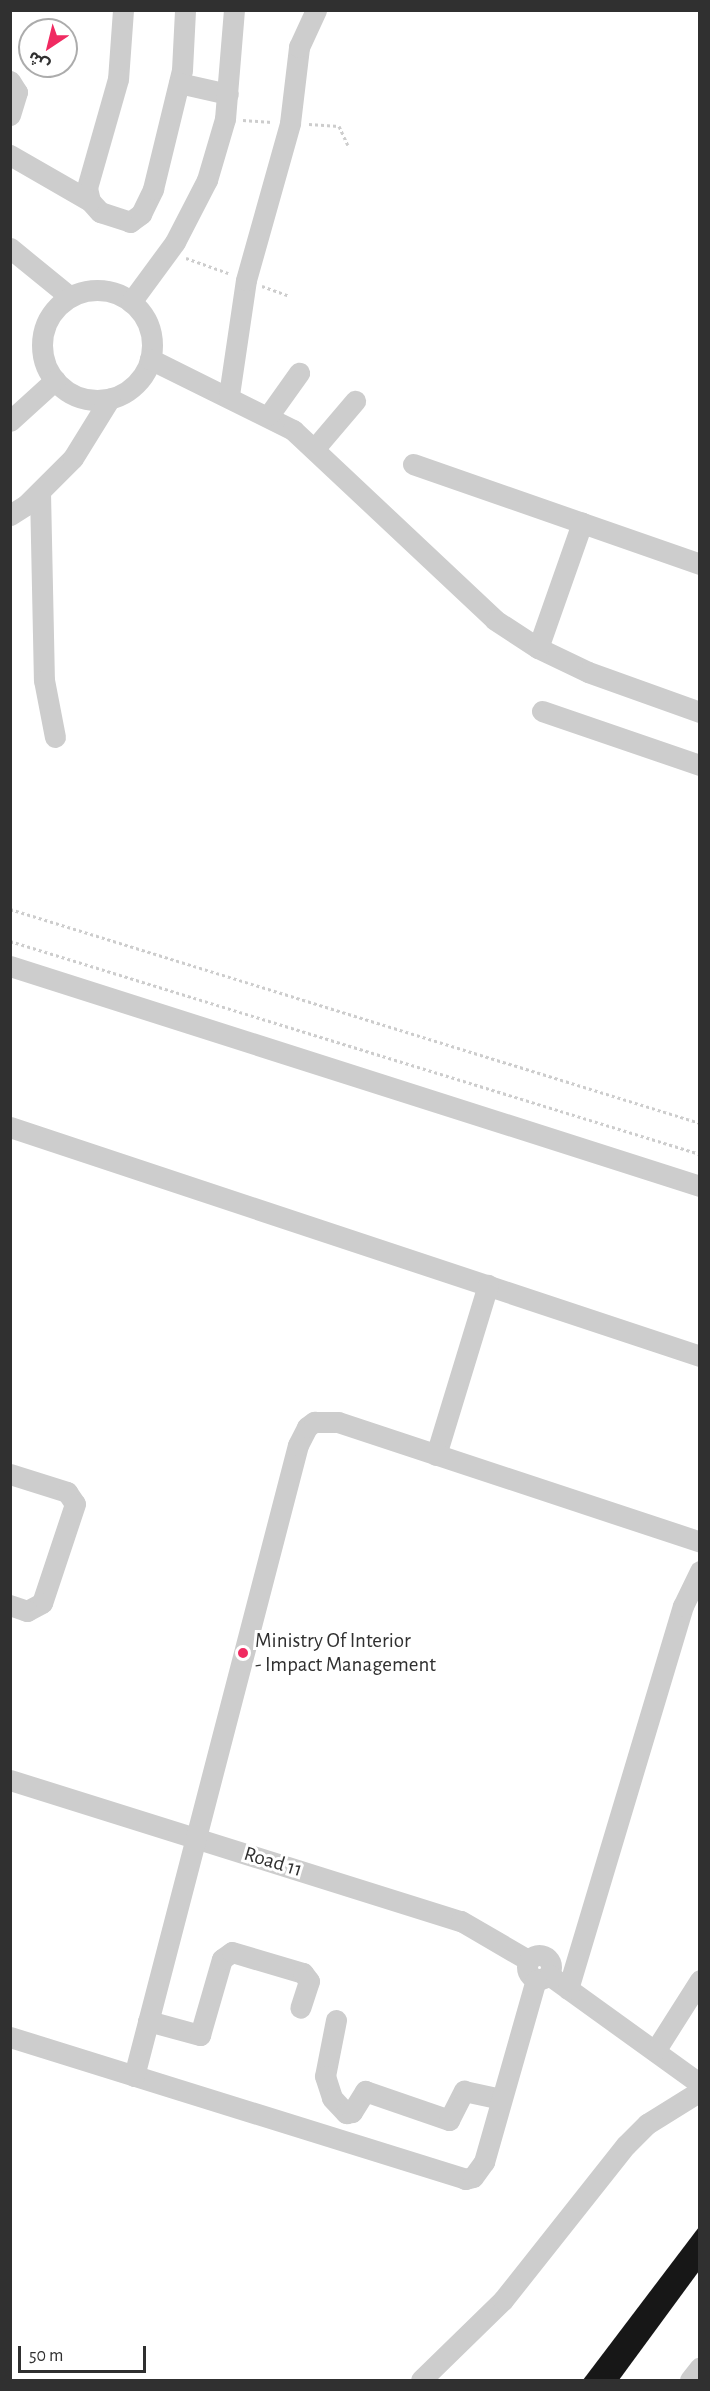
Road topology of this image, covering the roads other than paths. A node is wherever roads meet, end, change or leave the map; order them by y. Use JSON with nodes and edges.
{"nodes":[{"id":1,"x":123,"y":10,"type":"edge"},
{"id":2,"x":185,"y":10,"type":"edge"},
{"id":3,"x":234,"y":10,"type":"edge"},
{"id":4,"x":316,"y":10,"type":"edge"},
{"id":5,"x":10,"y":81,"type":"edge"},
{"id":6,"x":179,"y":83,"type":"junction"},
{"id":7,"x":228,"y":94,"type":"junction"},
{"id":8,"x":10,"y":115,"type":"edge"},
{"id":9,"x":10,"y":155,"type":"edge"},
{"id":10,"x":90,"y":201,"type":"junction"},
{"id":11,"x":10,"y":248,"type":"edge"},
{"id":12,"x":70,"y":297,"type":"junction"},
{"id":13,"x":131,"y":302,"type":"junction"},
{"id":14,"x":150,"y":359,"type":"junction"},
{"id":15,"x":298,"y":373,"type":"dead end"},
{"id":16,"x":56,"y":380,"type":"junction"},
{"id":17,"x":229,"y":395,"type":"junction"},
{"id":18,"x":111,"y":398,"type":"junction"},
{"id":19,"x":355,"y":401,"type":"dead end"},
{"id":20,"x":269,"y":416,"type":"junction"},
{"id":21,"x":10,"y":421,"type":"edge"},
{"id":22,"x":315,"y":448,"type":"junction"},
{"id":23,"x":413,"y":464,"type":"dead end"},
{"id":24,"x":40,"y":492,"type":"junction"},
{"id":25,"x":10,"y":515,"type":"edge"},
{"id":26,"x":582,"y":523,"type":"junction"},
{"id":27,"x":699,"y":564,"type":"edge"},
{"id":28,"x":538,"y":648,"type":"junction"},
{"id":29,"x":542,"y":711,"type":"dead end"},
{"id":30,"x":699,"y":712,"type":"edge"},
{"id":31,"x":55,"y":737,"type":"dead end"},
{"id":32,"x":699,"y":765,"type":"edge"},
{"id":33,"x":10,"y":966,"type":"edge"},
{"id":34,"x":10,"y":1127,"type":"edge"},
{"id":35,"x":699,"y":1186,"type":"edge"},
{"id":36,"x":488,"y":1286,"type":"junction"},
{"id":37,"x":699,"y":1356,"type":"edge"},
{"id":38,"x":436,"y":1455,"type":"junction"},
{"id":39,"x":10,"y":1474,"type":"edge"},
{"id":40,"x":699,"y":1542,"type":"edge"},
{"id":41,"x":699,"y":1571,"type":"edge"},
{"id":42,"x":10,"y":1605,"type":"edge"},
{"id":43,"x":10,"y":1780,"type":"edge"},
{"id":44,"x":196,"y":1838,"type":"junction"},
{"id":45,"x":538,"y":1972,"type":"junction"},
{"id":46,"x":699,"y":1980,"type":"edge"},
{"id":47,"x":568,"y":1989,"type":"junction"},
{"id":48,"x":300,"y":2008,"type":"dead end"},
{"id":49,"x":336,"y":2020,"type":"dead end"},
{"id":50,"x":148,"y":2021,"type":"junction"},
{"id":51,"x":10,"y":2037,"type":"edge"},
{"id":52,"x":655,"y":2051,"type":"junction"},
{"id":53,"x":134,"y":2076,"type":"junction"},
{"id":54,"x":699,"y":2084,"type":"edge"},
{"id":55,"x":699,"y":2091,"type":"edge"},
{"id":56,"x":501,"y":2099,"type":"junction"},
{"id":57,"x":699,"y":2367,"type":"edge"},
{"id":58,"x":421,"y":2380,"type":"edge"},
{"id":59,"x":690,"y":2380,"type":"edge"}],
"edges":[{"from":1,"to":10,"type":"street"},
{"from":2,"to":6,"type":"street"},
{"from":3,"to":7,"type":"street"},
{"from":4,"to":17,"type":"street"},
{"from":5,"to":8,"type":"street"},
{"from":6,"to":7,"type":"street"},
{"from":6,"to":10,"type":"street"},
{"from":7,"to":13,"type":"street"},
{"from":9,"to":10,"type":"street"},
{"from":11,"to":12,"type":"street"},
{"from":12,"to":13,"type":"street"},
{"from":12,"to":16,"type":"street"},
{"from":13,"to":14,"type":"street"},
{"from":14,"to":17,"type":"street"},
{"from":14,"to":18,"type":"street"},
{"from":15,"to":20,"type":"street"},
{"from":16,"to":18,"type":"street"},
{"from":16,"to":21,"type":"street"},
{"from":17,"to":20,"type":"street"},
{"from":18,"to":24,"type":"street"},
{"from":19,"to":22,"type":"street"},
{"from":20,"to":22,"type":"street"},
{"from":22,"to":28,"type":"street"},
{"from":23,"to":26,"type":"street"},
{"from":24,"to":25,"type":"street"},
{"from":24,"to":31,"type":"street"},
{"from":26,"to":27,"type":"street"},
{"from":26,"to":28,"type":"street"},
{"from":28,"to":30,"type":"street"},
{"from":29,"to":32,"type":"street"},
{"from":33,"to":35,"type":"street"},
{"from":34,"to":36,"type":"street"},
{"from":36,"to":37,"type":"street"},
{"from":36,"to":38,"type":"street"},
{"from":38,"to":40,"type":"street"},
{"from":38,"to":44,"type":"street"},
{"from":39,"to":42,"type":"street"},
{"from":41,"to":47,"type":"street"},
{"from":43,"to":44,"type":"street","name":"Road 11"},
{"from":44,"to":45,"type":"street","name":"Road 11"},
{"from":44,"to":50,"type":"street"},
{"from":45,"to":47,"type":"street","name":"Road 11"},
{"from":45,"to":56,"type":"street"},
{"from":46,"to":52,"type":"street"},
{"from":47,"to":52,"type":"street","name":"Road 11"},
{"from":48,"to":50,"type":"street"},
{"from":49,"to":56,"type":"street"},
{"from":50,"to":53,"type":"street"},
{"from":51,"to":53,"type":"street"},
{"from":52,"to":54,"type":"street","name":"Road 11"},
{"from":53,"to":56,"type":"street"},
{"from":55,"to":58,"type":"street"},
{"from":57,"to":59,"type":"street"}]}
